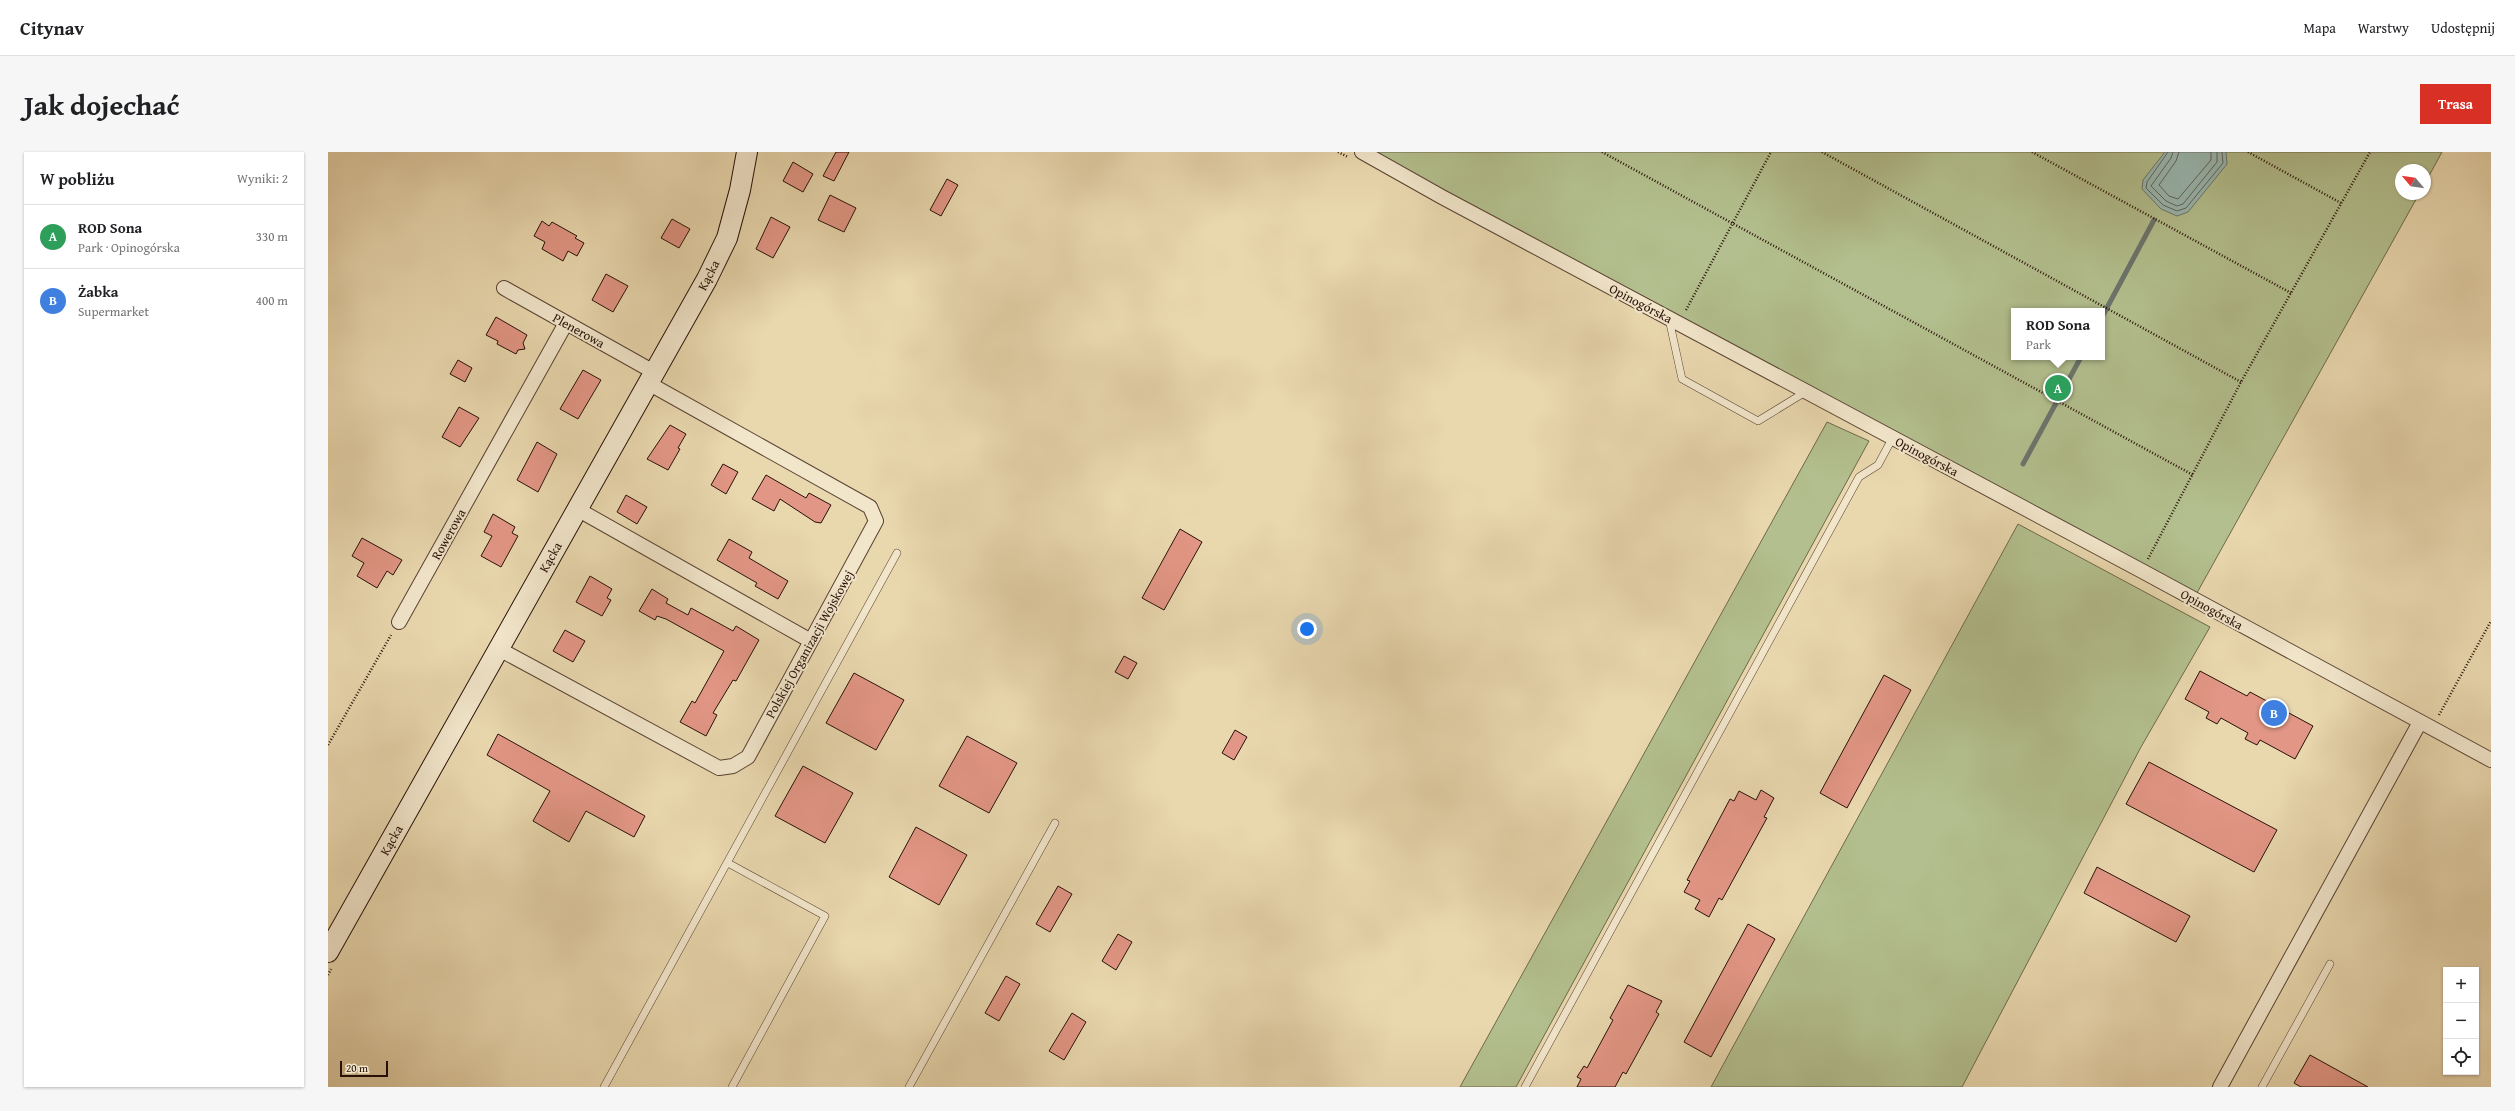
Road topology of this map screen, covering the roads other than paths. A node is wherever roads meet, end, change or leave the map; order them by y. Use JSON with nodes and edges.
{"nodes":[{"id":1,"x":747,"y":152,"type":"edge"},
{"id":2,"x":1362,"y":152,"type":"edge"},
{"id":3,"x":504,"y":288,"type":"dead end"},
{"id":4,"x":1674,"y":321,"type":"junction"},
{"id":5,"x":566,"y":323,"type":"junction"},
{"id":6,"x":651,"y":377,"type":"junction"},
{"id":7,"x":1807,"y":391,"type":"junction"},
{"id":8,"x":1893,"y":437,"type":"junction"},
{"id":9,"x":577,"y":509,"type":"junction"},
{"id":10,"x":897,"y":553,"type":"dead end"},
{"id":11,"x":399,"y":622,"type":"road end"},
{"id":12,"x":811,"y":641,"type":"junction"},
{"id":13,"x":499,"y":649,"type":"junction"},
{"id":14,"x":2426,"y":725,"type":"junction"},
{"id":15,"x":2491,"y":760,"type":"edge"},
{"id":16,"x":1056,"y":823,"type":"dead end"},
{"id":17,"x":728,"y":863,"type":"junction"},
{"id":18,"x":328,"y":952,"type":"edge"},
{"id":19,"x":2330,"y":964,"type":"dead end"},
{"id":20,"x":604,"y":1087,"type":"edge"},
{"id":21,"x":732,"y":1087,"type":"edge"},
{"id":22,"x":909,"y":1087,"type":"edge"},
{"id":23,"x":1525,"y":1087,"type":"edge"},
{"id":24,"x":2220,"y":1087,"type":"edge"},
{"id":25,"x":2262,"y":1087,"type":"edge"}],
"edges":[{"from":1,"to":6,"type":"street","name":"Kącka"},
{"from":2,"to":4,"type":"street","name":"Opinogórska"},
{"from":3,"to":5,"type":"street","name":"Plenerowa"},
{"from":4,"to":7,"type":"street","name":"Opinogórska"},
{"from":4,"to":7,"type":"lane"},
{"from":5,"to":6,"type":"street","name":"Plenerowa"},
{"from":5,"to":11,"type":"street","name":"Rowerowa"},
{"from":6,"to":9,"type":"street","name":"Kącka"},
{"from":6,"to":12,"type":"street","name":"Polskiej Organizacji Wojskowej"},
{"from":7,"to":8,"type":"street","name":"Opinogórska"},
{"from":8,"to":14,"type":"street","name":"Opinogórska"},
{"from":8,"to":23,"type":"lane"},
{"from":9,"to":12,"type":"street"},
{"from":9,"to":13,"type":"street","name":"Kącka"},
{"from":10,"to":17,"type":"lane"},
{"from":12,"to":13,"type":"street","name":"Polskiej Organizacji Wojskowej"},
{"from":13,"to":18,"type":"street","name":"Kącka"},
{"from":14,"to":15,"type":"street","name":"Opinogórska"},
{"from":14,"to":24,"type":"street"},
{"from":16,"to":22,"type":"lane"},
{"from":17,"to":20,"type":"lane"},
{"from":17,"to":21,"type":"lane"},
{"from":19,"to":25,"type":"lane"}]}
